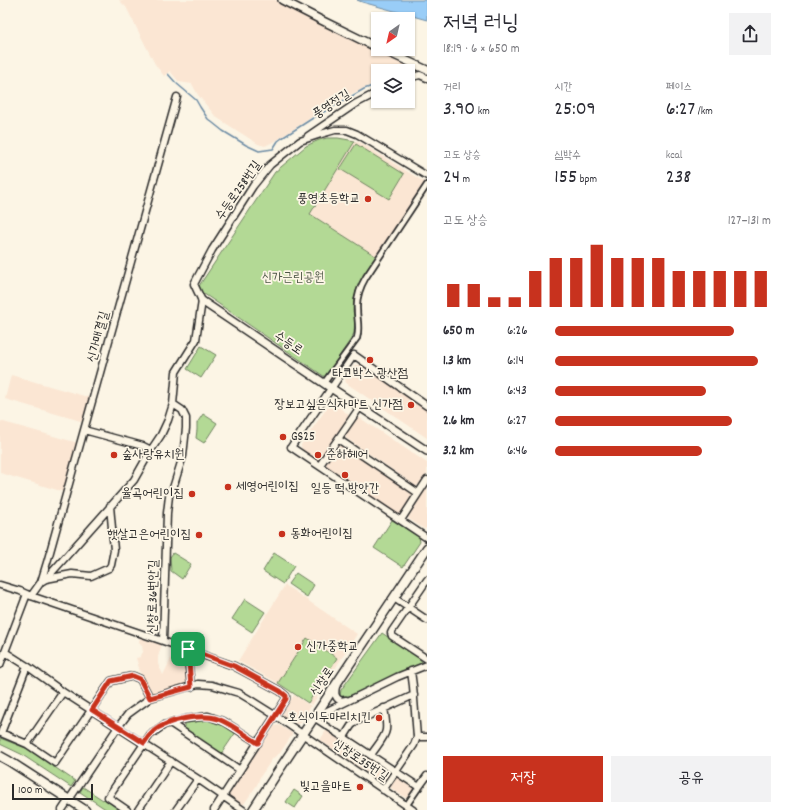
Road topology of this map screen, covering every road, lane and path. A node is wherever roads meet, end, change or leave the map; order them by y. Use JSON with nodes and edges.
{"nodes":[{"id":1,"x":282,"y":0,"type":"edge"},
{"id":2,"x":371,"y":45,"type":"edge"},
{"id":3,"x":396,"y":56,"type":"edge"},
{"id":4,"x":427,"y":70,"type":"edge"},
{"id":5,"x":415,"y":76,"type":"edge"},
{"id":6,"x":427,"y":78,"type":"edge"},
{"id":7,"x":371,"y":96,"type":"edge"},
{"id":8,"x":177,"y":97,"type":"dead end"},
{"id":9,"x":336,"y":117,"type":"junction"},
{"id":10,"x":344,"y":130,"type":"junction"},
{"id":11,"x":300,"y":141,"type":"junction"},
{"id":12,"x":427,"y":176,"type":"edge"},
{"id":13,"x":427,"y":185,"type":"edge"},
{"id":14,"x":202,"y":301,"type":"junction"},
{"id":15,"x":324,"y":383,"type":"junction"},
{"id":16,"x":331,"y":388,"type":"junction"},
{"id":17,"x":173,"y":404,"type":"junction"},
{"id":18,"x":427,"y":406,"type":"edge"},
{"id":19,"x":360,"y":407,"type":"junction"},
{"id":20,"x":84,"y":430,"type":"junction"},
{"id":21,"x":338,"y":439,"type":"junction"},
{"id":22,"x":151,"y":450,"type":"junction"},
{"id":23,"x":427,"y":451,"type":"edge"},
{"id":24,"x":320,"y":465,"type":"junction"},
{"id":25,"x":427,"y":480,"type":"edge"},
{"id":26,"x":418,"y":493,"type":"junction"},
{"id":27,"x":110,"y":506,"type":"junction"},
{"id":28,"x":401,"y":520,"type":"junction"},
{"id":29,"x":427,"y":538,"type":"edge"},
{"id":30,"x":427,"y":548,"type":"edge"},
{"id":31,"x":43,"y":580,"type":"junction"},
{"id":32,"x":427,"y":580,"type":"edge"},
{"id":33,"x":0,"y":584,"type":"edge"},
{"id":34,"x":29,"y":595,"type":"junction"},
{"id":35,"x":394,"y":598,"type":"junction"},
{"id":36,"x":408,"y":607,"type":"junction"},
{"id":37,"x":427,"y":620,"type":"edge"},
{"id":38,"x":163,"y":641,"type":"junction"},
{"id":39,"x":188,"y":649,"type":"junction"},
{"id":40,"x":5,"y":652,"type":"junction"},
{"id":41,"x":427,"y":659,"type":"edge"},
{"id":42,"x":0,"y":665,"type":"edge"},
{"id":43,"x":427,"y":665,"type":"edge"},
{"id":44,"x":27,"y":666,"type":"junction"},
{"id":45,"x":411,"y":671,"type":"junction"},
{"id":46,"x":336,"y":684,"type":"junction"},
{"id":47,"x":191,"y":687,"type":"junction"},
{"id":48,"x":63,"y":692,"type":"junction"},
{"id":49,"x":414,"y":695,"type":"junction"},
{"id":50,"x":150,"y":698,"type":"junction"},
{"id":51,"x":348,"y":700,"type":"junction"},
{"id":52,"x":384,"y":708,"type":"junction"},
{"id":53,"x":92,"y":710,"type":"junction"},
{"id":54,"x":276,"y":716,"type":"junction"},
{"id":55,"x":314,"y":717,"type":"junction"},
{"id":56,"x":170,"y":723,"type":"junction"},
{"id":57,"x":118,"y":727,"type":"junction"},
{"id":58,"x":337,"y":733,"type":"joint"},
{"id":59,"x":302,"y":735,"type":"junction"},
{"id":60,"x":344,"y":737,"type":"junction"},
{"id":61,"x":417,"y":737,"type":"junction"},
{"id":62,"x":427,"y":737,"type":"edge"},
{"id":63,"x":144,"y":743,"type":"junction"},
{"id":64,"x":258,"y":743,"type":"junction"},
{"id":65,"x":27,"y":744,"type":"junction"},
{"id":66,"x":371,"y":755,"type":"junction"},
{"id":67,"x":0,"y":756,"type":"edge"},
{"id":68,"x":171,"y":761,"type":"junction"},
{"id":69,"x":240,"y":770,"type":"junction"},
{"id":70,"x":395,"y":771,"type":"junction"},
{"id":71,"x":427,"y":776,"type":"edge"},
{"id":72,"x":198,"y":778,"type":"junction"},
{"id":73,"x":419,"y":787,"type":"junction"},
{"id":74,"x":383,"y":790,"type":"junction"},
{"id":75,"x":224,"y":796,"type":"junction"},
{"id":76,"x":69,"y":800,"type":"junction"},
{"id":77,"x":406,"y":806,"type":"junction"},
{"id":78,"x":62,"y":810,"type":"edge"},
{"id":79,"x":85,"y":810,"type":"edge"},
{"id":80,"x":126,"y":810,"type":"edge"},
{"id":81,"x":138,"y":810,"type":"edge"},
{"id":82,"x":176,"y":810,"type":"edge"},
{"id":83,"x":214,"y":810,"type":"edge"},
{"id":84,"x":243,"y":810,"type":"edge"},
{"id":85,"x":253,"y":810,"type":"edge"},
{"id":86,"x":413,"y":810,"type":"edge"}],
"edges":[{"from":1,"to":2,"type":"street"},
{"from":3,"to":4,"type":"street"},
{"from":5,"to":6,"type":"street"},
{"from":7,"to":9,"type":"street","name":"풍영정길"},
{"from":8,"to":20,"type":"street","name":"신가매결길"},
{"from":9,"to":10,"type":"street"},
{"from":9,"to":11,"type":"street","name":"풍영정길"},
{"from":10,"to":11,"type":"street","name":"수등로258번길"},
{"from":10,"to":12,"type":"street"},
{"from":11,"to":14,"type":"street","name":"수등로258번길"},
{"from":13,"to":15,"type":"street"},
{"from":14,"to":15,"type":"street","name":"수등로"},
{"from":14,"to":17,"type":"street","name":"신가매결길"},
{"from":15,"to":16,"type":"street","name":"수등로"},
{"from":16,"to":18,"type":"street"},
{"from":16,"to":19,"type":"street","name":"수등로"},
{"from":16,"to":24,"type":"street"},
{"from":17,"to":22,"type":"street","name":"신가매결길"},
{"from":17,"to":38,"type":"street","name":"신창로36번안길"},
{"from":19,"to":21,"type":"street"},
{"from":19,"to":23,"type":"street","name":"수등로"},
{"from":20,"to":22,"type":"street"},
{"from":20,"to":31,"type":"street","name":"신가매결길"},
{"from":21,"to":24,"type":"street"},
{"from":21,"to":26,"type":"street"},
{"from":22,"to":27,"type":"street","name":"신가매결길"},
{"from":24,"to":28,"type":"street"},
{"from":25,"to":26,"type":"street"},
{"from":26,"to":28,"type":"street"},
{"from":27,"to":31,"type":"street","name":"신가매결길"},
{"from":27,"to":31,"type":"street"},
{"from":28,"to":29,"type":"street"},
{"from":30,"to":35,"type":"main road","name":"신창로"},
{"from":31,"to":34,"type":"street","name":"신가매결길"},
{"from":32,"to":36,"type":"street"},
{"from":33,"to":34,"type":"street"},
{"from":34,"to":38,"type":"street"},
{"from":34,"to":40,"type":"street","name":"신가매결길"},
{"from":35,"to":36,"type":"street"},
{"from":35,"to":46,"type":"main road","name":"신창로"},
{"from":36,"to":37,"type":"street"},
{"from":36,"to":41,"type":"street"},
{"from":38,"to":39,"type":"street","name":"신창로36번안길"},
{"from":39,"to":47,"type":"street"},
{"from":39,"to":54,"type":"street","name":"신창로36번안길"},
{"from":40,"to":42,"type":"street","name":"신가매결길"},
{"from":40,"to":44,"type":"street"},
{"from":43,"to":45,"type":"street"},
{"from":44,"to":48,"type":"street"},
{"from":44,"to":65,"type":"street"},
{"from":45,"to":49,"type":"street"},
{"from":45,"to":51,"type":"street"},
{"from":46,"to":51,"type":"street"},
{"from":46,"to":55,"type":"main road","name":"신창로"},
{"from":47,"to":50,"type":"street","name":"신창로35번길"},
{"from":47,"to":54,"type":"street","name":"신창로35번길"},
{"from":48,"to":53,"type":"street"},
{"from":48,"to":65,"type":"street"},
{"from":49,"to":52,"type":"street"},
{"from":49,"to":61,"type":"street"},
{"from":50,"to":53,"type":"street"},
{"from":50,"to":57,"type":"street"},
{"from":51,"to":55,"type":"street"},
{"from":52,"to":60,"type":"street"},
{"from":52,"to":66,"type":"street"},
{"from":53,"to":57,"type":"street"},
{"from":53,"to":65,"type":"street"},
{"from":54,"to":59,"type":"street","name":"신창로35번길"},
{"from":54,"to":64,"type":"street"},
{"from":55,"to":58,"type":"street"},
{"from":55,"to":59,"type":"main road","name":"신창로"},
{"from":56,"to":63,"type":"street"},
{"from":56,"to":64,"type":"street"},
{"from":56,"to":69,"type":"street"},
{"from":57,"to":63,"type":"street"},
{"from":57,"to":76,"type":"street"},
{"from":58,"to":60,"type":"street"},
{"from":59,"to":74,"type":"street","name":"신창로35번길"},
{"from":59,"to":85,"type":"main road","name":"신창로"},
{"from":60,"to":66,"type":"street"},
{"from":61,"to":62,"type":"street"},
{"from":61,"to":70,"type":"street"},
{"from":63,"to":68,"type":"street"},
{"from":63,"to":80,"type":"street"},
{"from":64,"to":69,"type":"street"},
{"from":66,"to":70,"type":"street"},
{"from":67,"to":76,"type":"main road"},
{"from":68,"to":72,"type":"street"},
{"from":68,"to":81,"type":"street"},
{"from":69,"to":75,"type":"street"},
{"from":70,"to":73,"type":"street"},
{"from":70,"to":74,"type":"street"},
{"from":71,"to":73,"type":"street"},
{"from":72,"to":75,"type":"street"},
{"from":72,"to":82,"type":"street"},
{"from":73,"to":77,"type":"street"},
{"from":74,"to":77,"type":"street","name":"신창로35번길"},
{"from":75,"to":83,"type":"street"},
{"from":75,"to":84,"type":"street"},
{"from":76,"to":78,"type":"street"},
{"from":76,"to":79,"type":"main road"},
{"from":77,"to":86,"type":"street","name":"신창로35번길"}]}
